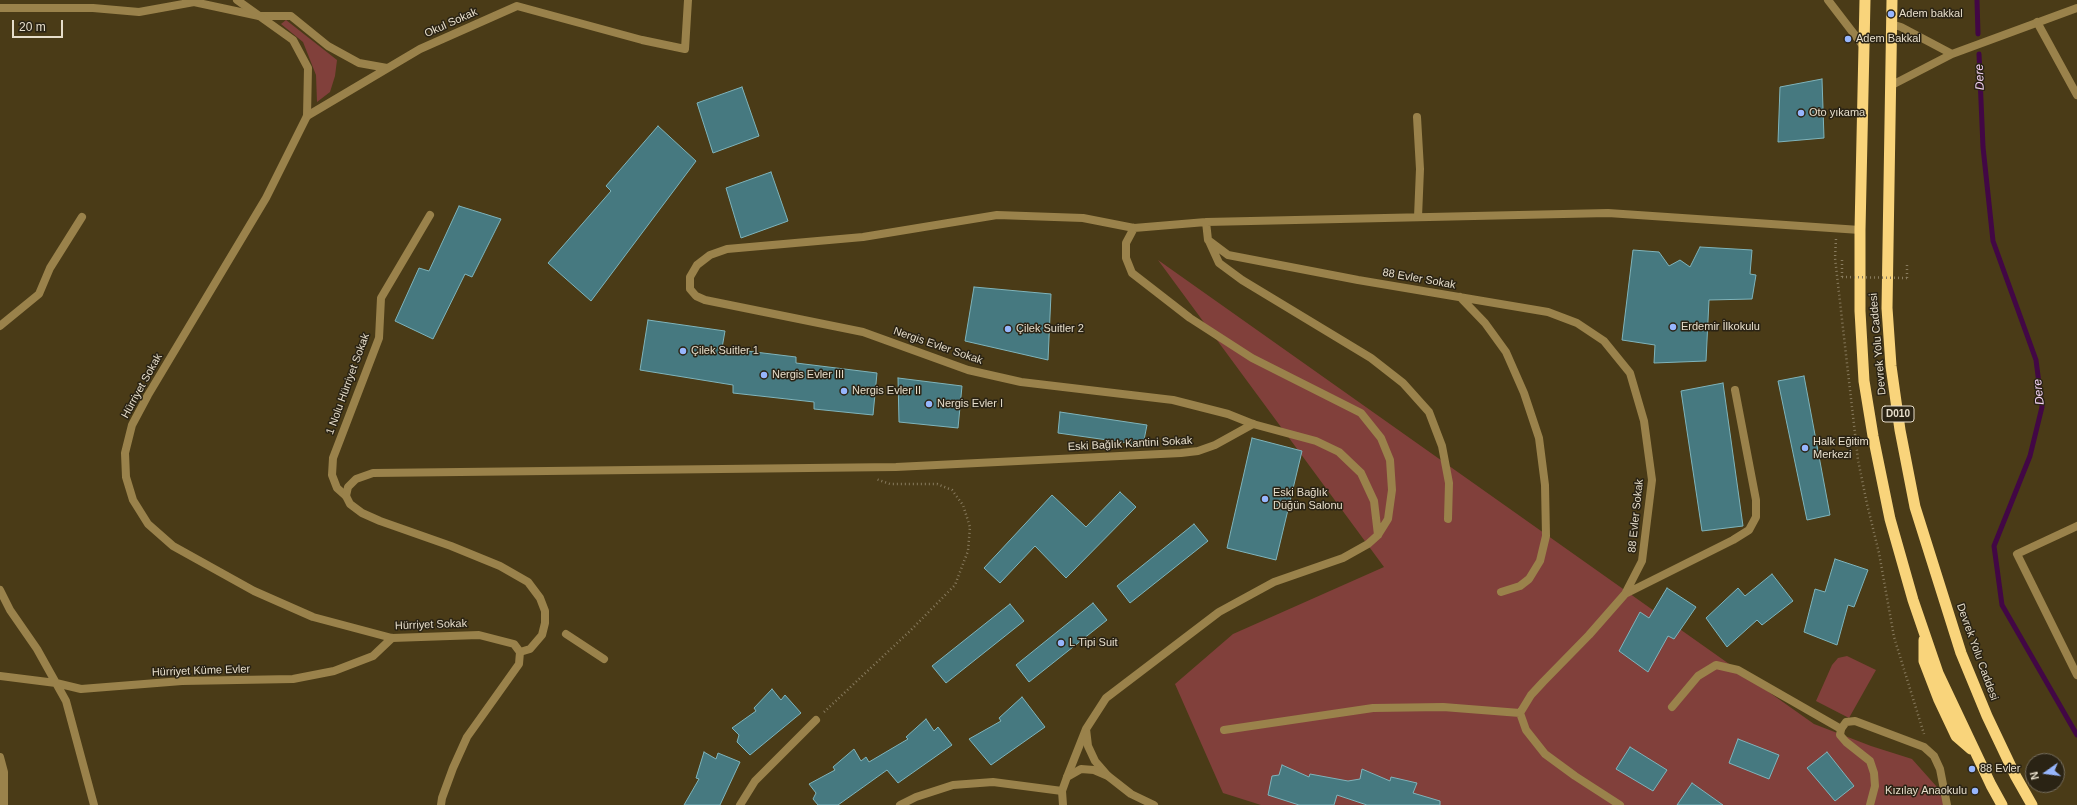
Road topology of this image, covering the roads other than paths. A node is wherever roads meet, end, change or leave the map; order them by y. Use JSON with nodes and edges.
{"nodes":[{"id":1,"x":237,"y":0,"type":"edge"},
{"id":2,"x":688,"y":0,"type":"edge"},
{"id":3,"x":1828,"y":0,"type":"edge"},
{"id":4,"x":1865,"y":0,"type":"edge"},
{"id":5,"x":1892,"y":0,"type":"edge"},
{"id":6,"x":0,"y":8,"type":"edge"},
{"id":7,"x":2077,"y":8,"type":"edge"},
{"id":8,"x":259,"y":16,"type":"junction"},
{"id":9,"x":2037,"y":22,"type":"junction"},
{"id":10,"x":1891,"y":24,"type":"junction"},
{"id":11,"x":1864,"y":47,"type":"junction"},
{"id":12,"x":1952,"y":54,"type":"junction"},
{"id":13,"x":387,"y":68,"type":"junction"},
{"id":14,"x":1890,"y":86,"type":"junction"},
{"id":15,"x":2077,"y":94,"type":"edge"},
{"id":16,"x":307,"y":116,"type":"junction"},
{"id":17,"x":1417,"y":117,"type":"dead end"},
{"id":18,"x":430,"y":215,"type":"dead end"},
{"id":19,"x":1418,"y":216,"type":"junction"},
{"id":20,"x":82,"y":217,"type":"dead end"},
{"id":21,"x":1206,"y":222,"type":"junction"},
{"id":22,"x":1134,"y":228,"type":"junction"},
{"id":23,"x":1860,"y":230,"type":"junction"},
{"id":24,"x":1208,"y":240,"type":"junction"},
{"id":25,"x":1459,"y":297,"type":"junction"},
{"id":26,"x":0,"y":326,"type":"edge"},
{"id":27,"x":1735,"y":390,"type":"dead end"},
{"id":28,"x":1253,"y":424,"type":"junction"},
{"id":29,"x":346,"y":496,"type":"junction"},
{"id":30,"x":1448,"y":519,"type":"dead end"},
{"id":31,"x":2077,"y":526,"type":"edge"},
{"id":32,"x":1378,"y":535,"type":"junction"},
{"id":33,"x":0,"y":590,"type":"edge"},
{"id":34,"x":1501,"y":592,"type":"dead end"},
{"id":35,"x":1625,"y":594,"type":"junction"},
{"id":36,"x":566,"y":634,"type":"dead end"},
{"id":37,"x":392,"y":638,"type":"junction"},
{"id":38,"x":520,"y":652,"type":"junction"},
{"id":39,"x":604,"y":659,"type":"dead end"},
{"id":40,"x":2077,"y":675,"type":"edge"},
{"id":41,"x":0,"y":676,"type":"edge"},
{"id":42,"x":56,"y":682,"type":"junction"},
{"id":43,"x":1672,"y":707,"type":"dead end"},
{"id":44,"x":1520,"y":713,"type":"junction"},
{"id":45,"x":816,"y":720,"type":"road end"},
{"id":46,"x":1086,"y":729,"type":"junction"},
{"id":47,"x":1841,"y":729,"type":"junction"},
{"id":48,"x":1224,"y":730,"type":"dead end"},
{"id":49,"x":0,"y":757,"type":"edge"},
{"id":50,"x":1108,"y":776,"type":"junction"},
{"id":51,"x":1067,"y":777,"type":"junction"},
{"id":52,"x":1062,"y":791,"type":"junction"},
{"id":53,"x":4,"y":805,"type":"edge"},
{"id":54,"x":94,"y":805,"type":"edge"},
{"id":55,"x":441,"y":805,"type":"edge"},
{"id":56,"x":740,"y":805,"type":"edge"},
{"id":57,"x":900,"y":805,"type":"edge"},
{"id":58,"x":1063,"y":805,"type":"edge"},
{"id":59,"x":1154,"y":805,"type":"edge"},
{"id":60,"x":1620,"y":805,"type":"edge"},
{"id":61,"x":1870,"y":805,"type":"edge"},
{"id":62,"x":1947,"y":805,"type":"edge"},
{"id":63,"x":2002,"y":805,"type":"edge"},
{"id":64,"x":2032,"y":805,"type":"edge"}],
"edges":[{"from":1,"to":8,"type":"street","name":"Hürriyet Sokak"},
{"from":2,"to":13,"type":"street","name":"Okul Sokak"},
{"from":3,"to":11,"type":"street"},
{"from":4,"to":11,"type":"highway","name":"Devrek Yolu Caddesi","number":"D010"},
{"from":5,"to":10,"type":"highway","name":"Devrek Yolu Caddesi","number":"D010"},
{"from":6,"to":8,"type":"street"},
{"from":7,"to":9,"type":"street"},
{"from":8,"to":13,"type":"street"},
{"from":8,"to":16,"type":"street","name":"Hürriyet Sokak"},
{"from":9,"to":12,"type":"street"},
{"from":9,"to":15,"type":"street"},
{"from":10,"to":12,"type":"street"},
{"from":10,"to":14,"type":"highway","name":"Devrek Yolu Caddesi","number":"D010"},
{"from":11,"to":23,"type":"highway","name":"Devrek Yolu Caddesi","number":"D010"},
{"from":12,"to":14,"type":"street"},
{"from":13,"to":16,"type":"street","name":"Okul Sokak"},
{"from":14,"to":64,"type":"highway","name":"Devrek Yolu Caddesi","number":"D010"},
{"from":16,"to":37,"type":"street","name":"Hürriyet Sokak"},
{"from":17,"to":19,"type":"street"},
{"from":18,"to":29,"type":"street","name":"1 Nolu Hürriyet Sokak"},
{"from":19,"to":21,"type":"street"},
{"from":19,"to":23,"type":"street"},
{"from":20,"to":26,"type":"street"},
{"from":21,"to":22,"type":"street"},
{"from":21,"to":24,"type":"street"},
{"from":22,"to":28,"type":"street","name":"Nergis Evler Sokak"},
{"from":22,"to":32,"type":"street"},
{"from":23,"to":63,"type":"highway","name":"Devrek Yolu Caddesi","number":"D010"},
{"from":24,"to":25,"type":"street","name":"88 Evler Sokak"},
{"from":24,"to":30,"type":"street"},
{"from":25,"to":34,"type":"street"},
{"from":25,"to":35,"type":"street","name":"88 Evler Sokak"},
{"from":27,"to":35,"type":"street"},
{"from":28,"to":29,"type":"street","name":"Eski Bağlık Kantini Sokak"},
{"from":28,"to":32,"type":"street"},
{"from":29,"to":38,"type":"street","name":"1 Nolu Hürriyet Sokak"},
{"from":31,"to":40,"type":"street"},
{"from":32,"to":46,"type":"street"},
{"from":33,"to":42,"type":"street"},
{"from":35,"to":44,"type":"street","name":"88 Evler Sokak"},
{"from":36,"to":39,"type":"street"},
{"from":37,"to":38,"type":"street","name":"Hürriyet Sokak"},
{"from":37,"to":42,"type":"street","name":"Hürriyet Küme Evler"},
{"from":38,"to":55,"type":"street"},
{"from":41,"to":42,"type":"street","name":"Hürriyet Küme Evler"},
{"from":42,"to":54,"type":"street"},
{"from":43,"to":47,"type":"street"},
{"from":44,"to":48,"type":"street"},
{"from":44,"to":60,"type":"street"},
{"from":45,"to":56,"type":"street"},
{"from":46,"to":50,"type":"street"},
{"from":46,"to":51,"type":"street"},
{"from":47,"to":61,"type":"street"},
{"from":47,"to":62,"type":"street"},
{"from":49,"to":53,"type":"street"},
{"from":50,"to":51,"type":"street"},
{"from":50,"to":59,"type":"street"},
{"from":51,"to":52,"type":"street"},
{"from":52,"to":57,"type":"street"},
{"from":52,"to":58,"type":"street"}]}
